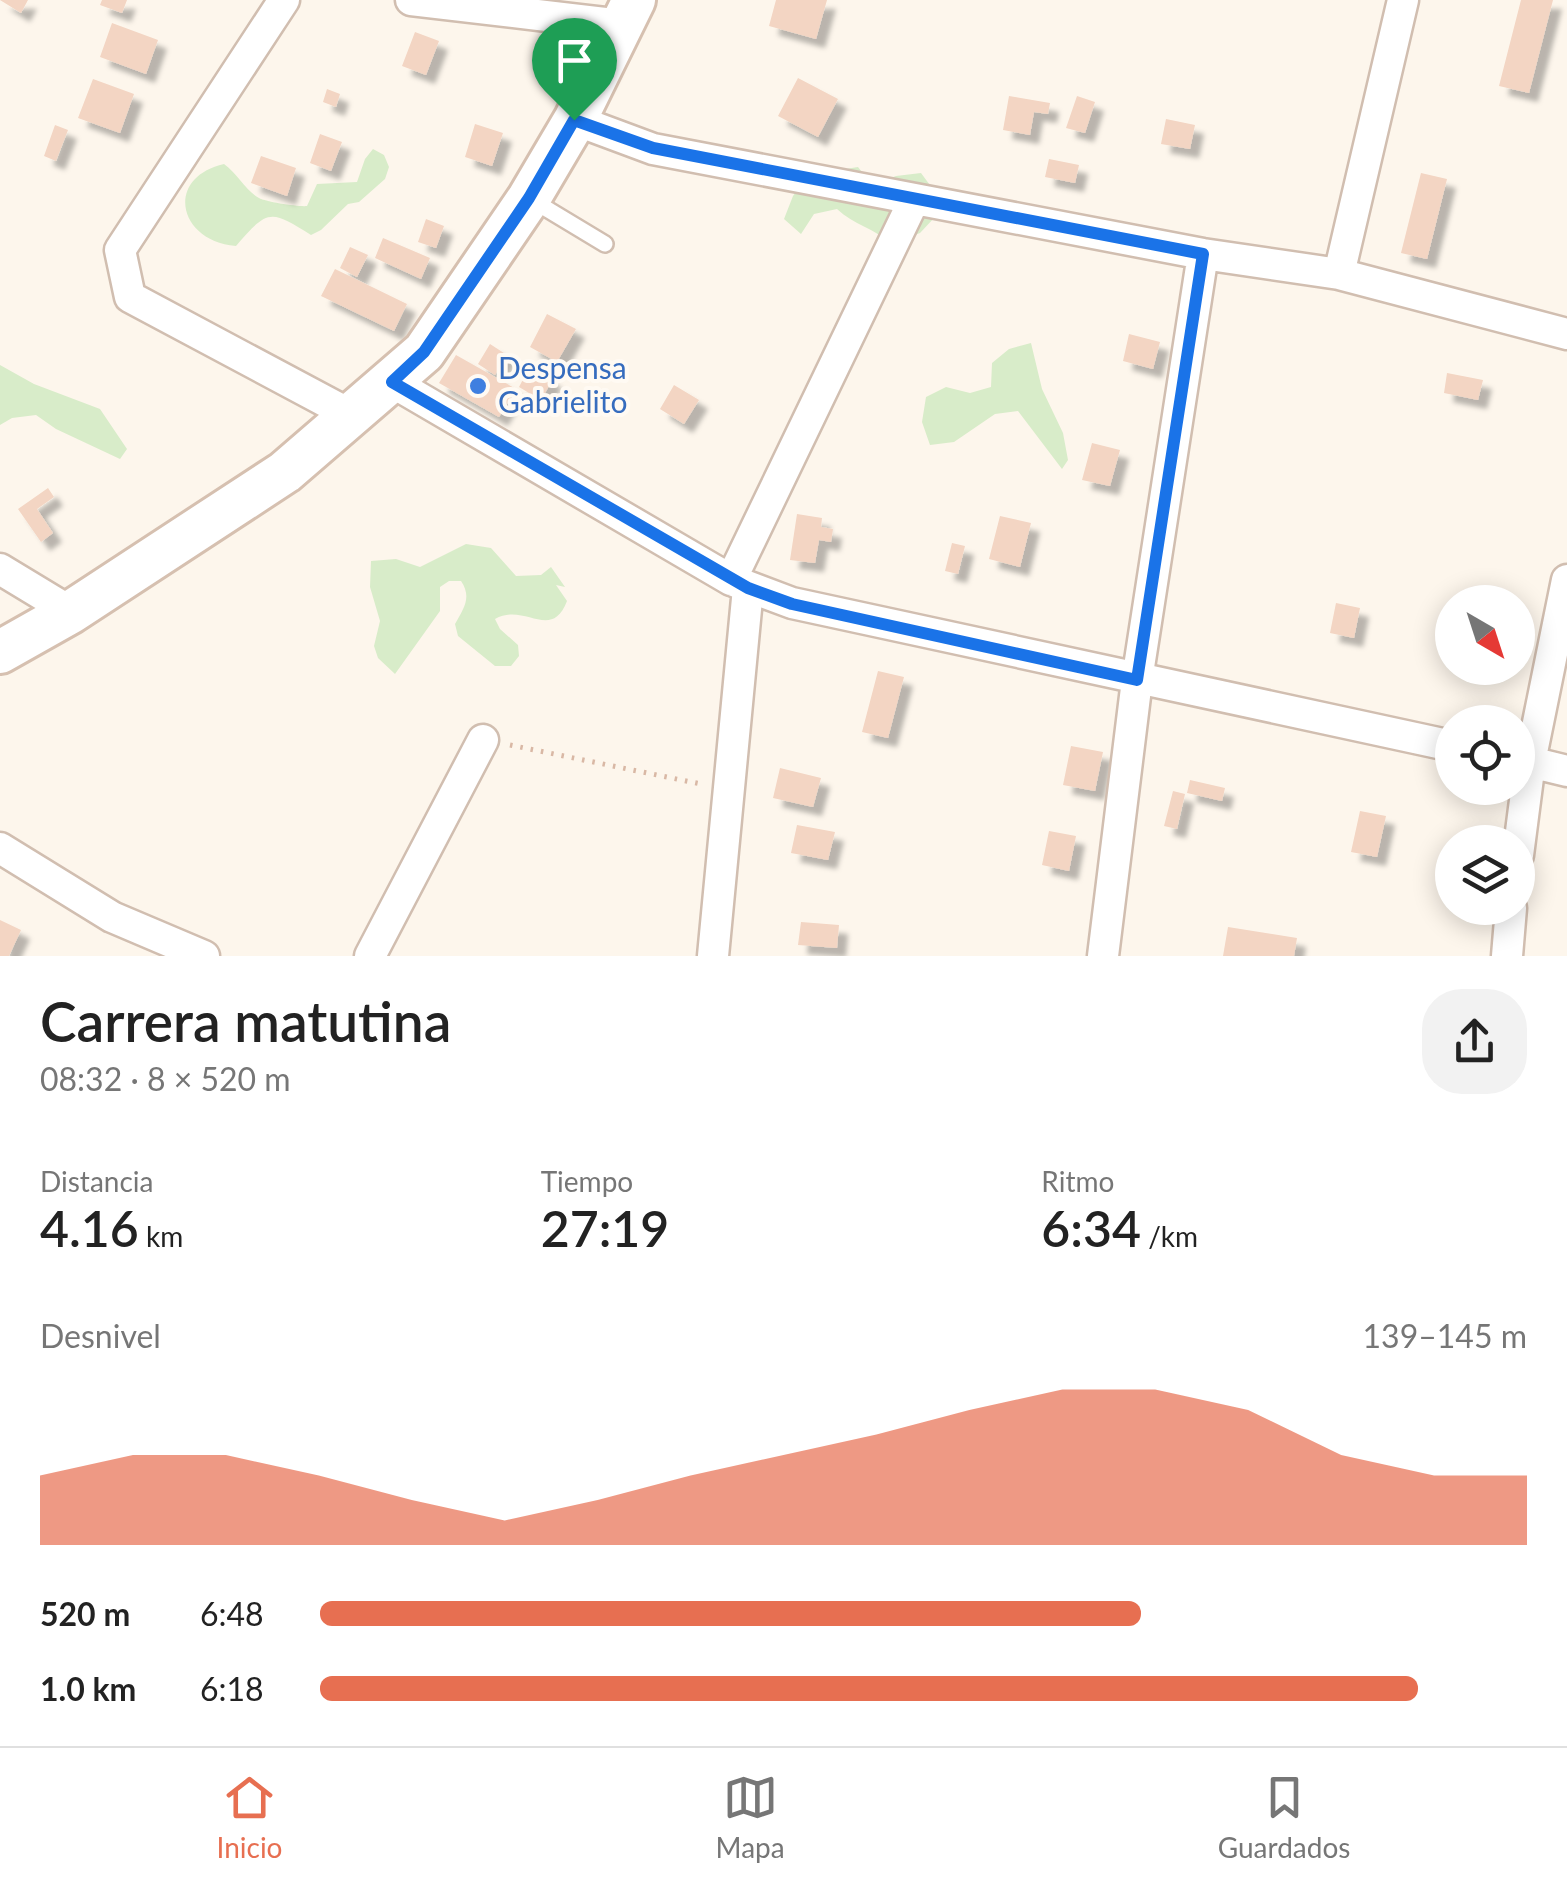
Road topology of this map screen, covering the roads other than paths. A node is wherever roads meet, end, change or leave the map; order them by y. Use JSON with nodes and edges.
{"nodes":[{"id":1,"x":284,"y":0,"type":"edge"},
{"id":2,"x":412,"y":0,"type":"edge"},
{"id":3,"x":1403,"y":0,"type":"edge"},
{"id":4,"x":628,"y":12,"type":"edge"},
{"id":5,"x":574,"y":120,"type":"junction"},
{"id":6,"x":529,"y":198,"type":"junction"},
{"id":7,"x":914,"y":200,"type":"junction"},
{"id":8,"x":604,"y":244,"type":"dead end"},
{"id":9,"x":1203,"y":254,"type":"junction"},
{"id":10,"x":1339,"y":274,"type":"junction"},
{"id":11,"x":1567,"y":334,"type":"edge"},
{"id":12,"x":392,"y":382,"type":"junction"},
{"id":13,"x":353,"y":416,"type":"junction"},
{"id":14,"x":0,"y":569,"type":"edge"},
{"id":15,"x":1567,"y":580,"type":"edge"},
{"id":16,"x":739,"y":584,"type":"junction"},
{"id":17,"x":72,"y":612,"type":"junction"},
{"id":18,"x":0,"y":652,"type":"edge"},
{"id":19,"x":1137,"y":680,"type":"junction"},
{"id":20,"x":1535,"y":714,"type":"edge"},
{"id":21,"x":483,"y":740,"type":"road end"},
{"id":22,"x":1435,"y":742,"type":"edge"},
{"id":23,"x":1535,"y":763,"type":"edge"},
{"id":24,"x":1567,"y":771,"type":"edge"},
{"id":25,"x":0,"y":848,"type":"edge"},
{"id":26,"x":1510,"y":925,"type":"edge"},
{"id":27,"x":204,"y":956,"type":"edge"},
{"id":28,"x":370,"y":956,"type":"edge"},
{"id":29,"x":713,"y":956,"type":"edge"},
{"id":30,"x":1103,"y":956,"type":"edge"},
{"id":31,"x":1507,"y":956,"type":"edge"}],
"edges":[{"from":1,"to":13,"type":"street"},
{"from":2,"to":4,"type":"street"},
{"from":3,"to":10,"type":"street"},
{"from":4,"to":5,"type":"street"},
{"from":5,"to":6,"type":"street"},
{"from":5,"to":7,"type":"street"},
{"from":6,"to":8,"type":"lane"},
{"from":6,"to":12,"type":"street"},
{"from":7,"to":9,"type":"street"},
{"from":7,"to":16,"type":"street"},
{"from":9,"to":10,"type":"street"},
{"from":9,"to":19,"type":"street"},
{"from":10,"to":11,"type":"street"},
{"from":12,"to":13,"type":"street"},
{"from":12,"to":16,"type":"street"},
{"from":13,"to":17,"type":"street"},
{"from":14,"to":17,"type":"street"},
{"from":15,"to":20,"type":"street"},
{"from":16,"to":19,"type":"street"},
{"from":16,"to":29,"type":"street"},
{"from":17,"to":18,"type":"street"},
{"from":19,"to":22,"type":"street"},
{"from":19,"to":30,"type":"street"},
{"from":21,"to":28,"type":"street"},
{"from":23,"to":24,"type":"street"},
{"from":25,"to":27,"type":"street"},
{"from":26,"to":31,"type":"street"}]}
